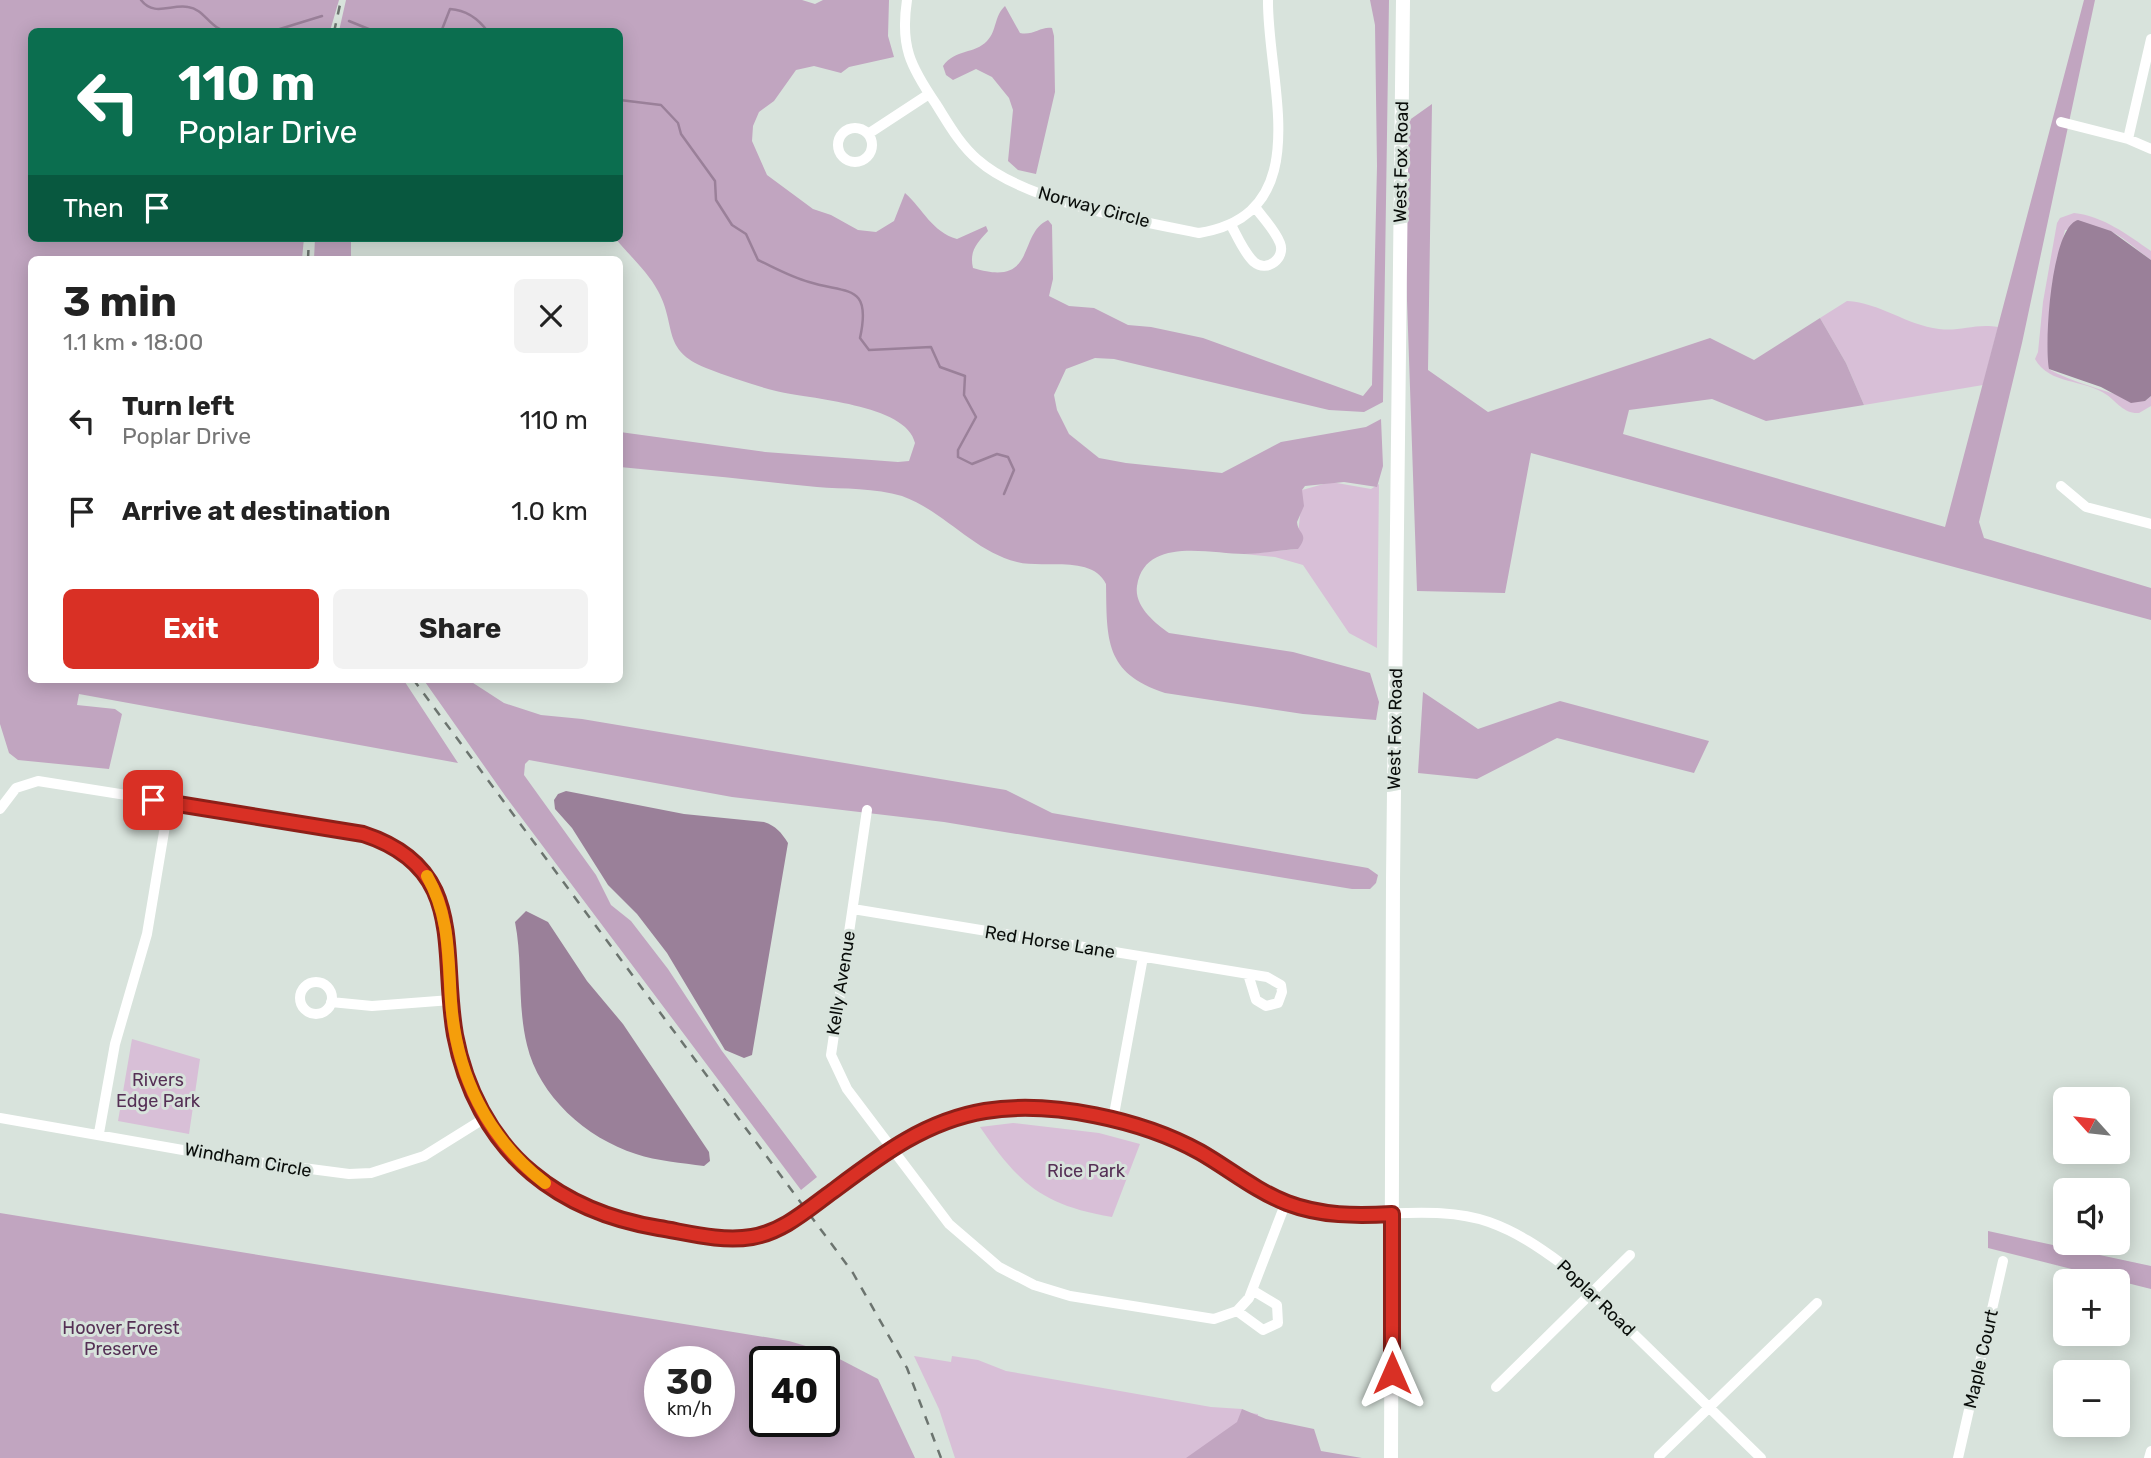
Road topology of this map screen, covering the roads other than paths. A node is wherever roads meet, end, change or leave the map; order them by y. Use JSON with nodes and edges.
{"nodes":[{"id":1,"x":907,"y":0,"type":"edge"},
{"id":2,"x":1268,"y":0,"type":"edge"},
{"id":3,"x":1403,"y":0,"type":"edge"},
{"id":4,"x":2151,"y":39,"type":"edge"},
{"id":5,"x":929,"y":94,"type":"junction"},
{"id":6,"x":2061,"y":122,"type":"dead end"},
{"id":7,"x":868,"y":134,"type":"dead end"},
{"id":8,"x":2128,"y":139,"type":"junction"},
{"id":9,"x":2151,"y":149,"type":"edge"},
{"id":10,"x":1255,"y":206,"type":"junction"},
{"id":11,"x":1231,"y":225,"type":"junction"},
{"id":12,"x":2061,"y":486,"type":"dead end"},
{"id":13,"x":2151,"y":524,"type":"edge"},
{"id":14,"x":169,"y":802,"type":"junction"},
{"id":15,"x":0,"y":808,"type":"edge"},
{"id":16,"x":867,"y":810,"type":"dead end"},
{"id":17,"x":853,"y":909,"type":"junction"},
{"id":18,"x":1143,"y":957,"type":"junction"},
{"id":19,"x":1248,"y":974,"type":"dead end"},
{"id":20,"x":451,"y":1000,"type":"junction"},
{"id":21,"x":331,"y":1002,"type":"dead end"},
{"id":22,"x":0,"y":1118,"type":"edge"},
{"id":23,"x":485,"y":1118,"type":"junction"},
{"id":24,"x":1113,"y":1120,"type":"junction"},
{"id":25,"x":99,"y":1133,"type":"junction"},
{"id":26,"x":892,"y":1148,"type":"junction"},
{"id":27,"x":1286,"y":1202,"type":"junction"},
{"id":28,"x":1392,"y":1214,"type":"junction"},
{"id":29,"x":1630,"y":1255,"type":"dead end"},
{"id":30,"x":2003,"y":1261,"type":"dead end"},
{"id":31,"x":1252,"y":1290,"type":"junction"},
{"id":32,"x":1593,"y":1294,"type":"junction"},
{"id":33,"x":1817,"y":1303,"type":"dead end"},
{"id":34,"x":1237,"y":1311,"type":"junction"},
{"id":35,"x":1496,"y":1387,"type":"dead end"},
{"id":36,"x":1708,"y":1408,"type":"junction"},
{"id":37,"x":2151,"y":1451,"type":"edge"},
{"id":38,"x":1659,"y":1456,"type":"edge"},
{"id":39,"x":1391,"y":1458,"type":"edge"},
{"id":40,"x":1761,"y":1458,"type":"edge"},
{"id":41,"x":1958,"y":1458,"type":"edge"},
{"id":42,"x":2149,"y":1458,"type":"edge"}],
"edges":[{"from":1,"to":5,"type":"street","name":"Norway Circle"},
{"from":2,"to":10,"type":"street","name":"Norway Circle"},
{"from":3,"to":28,"type":"street","name":"West Fox Road"},
{"from":4,"to":8,"type":"street"},
{"from":5,"to":7,"type":"street"},
{"from":5,"to":11,"type":"street","name":"Norway Circle"},
{"from":6,"to":8,"type":"street"},
{"from":8,"to":9,"type":"street"},
{"from":10,"to":11,"type":"street","name":"Norway Circle"},
{"from":10,"to":11,"type":"street"},
{"from":12,"to":13,"type":"street"},
{"from":14,"to":15,"type":"street","name":"Poplar Road"},
{"from":14,"to":20,"type":"street","name":"Poplar Road"},
{"from":14,"to":25,"type":"street"},
{"from":16,"to":17,"type":"street","name":"Kelly Avenue"},
{"from":17,"to":18,"type":"street","name":"Red Horse Lane"},
{"from":17,"to":26,"type":"street","name":"Kelly Avenue"},
{"from":18,"to":19,"type":"street","name":"Red Horse Lane"},
{"from":18,"to":24,"type":"street"},
{"from":20,"to":21,"type":"street"},
{"from":20,"to":23,"type":"street","name":"Poplar Road"},
{"from":22,"to":25,"type":"street","name":"Windham Circle"},
{"from":23,"to":25,"type":"street","name":"Windham Circle"},
{"from":23,"to":26,"type":"street","name":"Poplar Road"},
{"from":24,"to":26,"type":"street","name":"Poplar Road"},
{"from":24,"to":27,"type":"street","name":"Poplar Road"},
{"from":26,"to":34,"type":"street","name":"Kelly Avenue"},
{"from":27,"to":28,"type":"street","name":"Poplar Road"},
{"from":27,"to":31,"type":"street"},
{"from":28,"to":32,"type":"street","name":"Poplar Road"},
{"from":28,"to":39,"type":"street","name":"West Fox Road"},
{"from":29,"to":32,"type":"street"},
{"from":30,"to":41,"type":"street","name":"Maple Court"},
{"from":31,"to":34,"type":"street"},
{"from":31,"to":34,"type":"street"},
{"from":32,"to":35,"type":"street"},
{"from":32,"to":36,"type":"street","name":"Poplar Road"},
{"from":33,"to":36,"type":"street"},
{"from":36,"to":38,"type":"street"},
{"from":36,"to":40,"type":"street","name":"Poplar Road"},
{"from":37,"to":42,"type":"street"}]}
